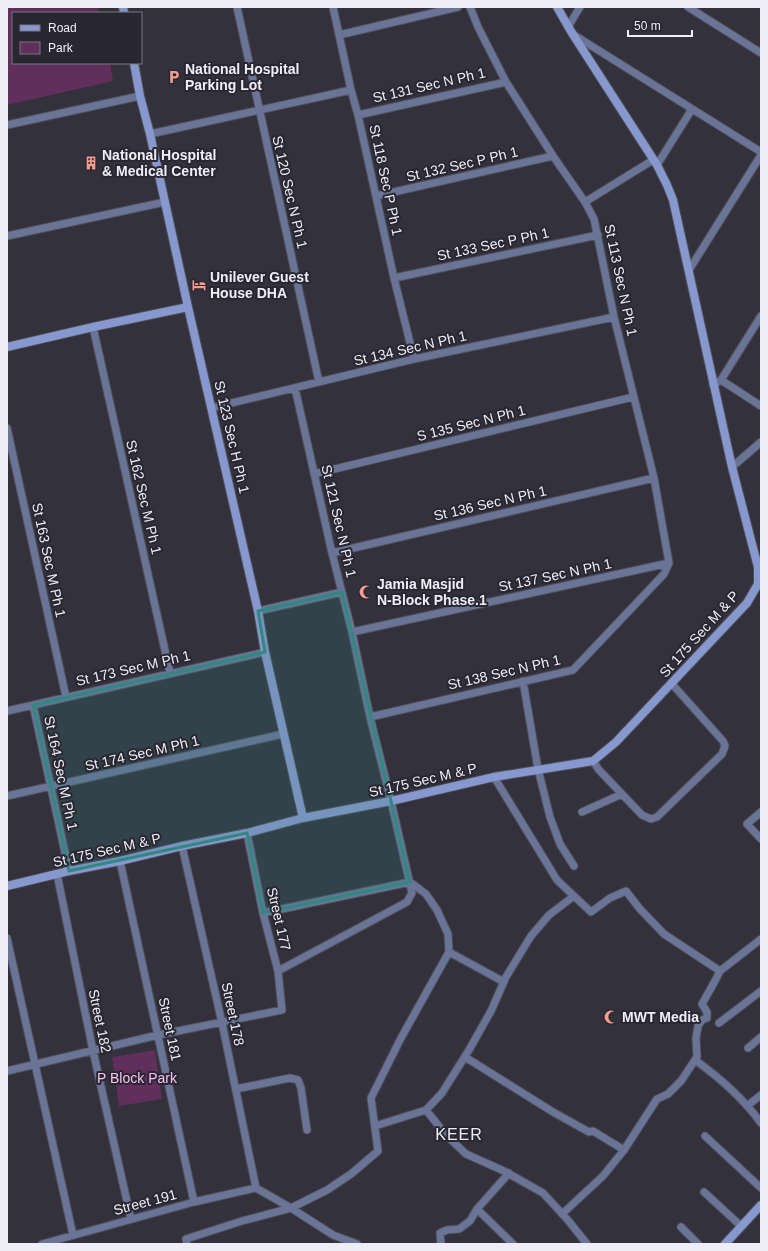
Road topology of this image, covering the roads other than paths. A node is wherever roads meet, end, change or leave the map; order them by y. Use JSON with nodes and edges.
{"nodes":[{"id":1,"x":237,"y":7,"type":"edge"},
{"id":2,"x":333,"y":7,"type":"edge"},
{"id":3,"x":458,"y":7,"type":"edge"},
{"id":4,"x":470,"y":7,"type":"edge"},
{"id":5,"x":557,"y":7,"type":"edge"},
{"id":6,"x":580,"y":7,"type":"edge"},
{"id":7,"x":688,"y":7,"type":"edge"},
{"id":8,"x":570,"y":30,"type":"junction"},
{"id":9,"x":339,"y":35,"type":"junction"},
{"id":10,"x":761,"y":53,"type":"edge"},
{"id":11,"x":134,"y":64,"type":"edge"},
{"id":12,"x":506,"y":82,"type":"junction"},
{"id":13,"x":351,"y":90,"type":"junction"},
{"id":14,"x":140,"y":96,"type":"junction"},
{"id":15,"x":259,"y":109,"type":"junction"},
{"id":16,"x":692,"y":109,"type":"junction"},
{"id":17,"x":358,"y":115,"type":"junction"},
{"id":18,"x":7,"y":125,"type":"edge"},
{"id":19,"x":150,"y":134,"type":"junction"},
{"id":20,"x":761,"y":152,"type":"edge"},
{"id":21,"x":761,"y":155,"type":"edge"},
{"id":22,"x":553,"y":156,"type":"junction"},
{"id":23,"x":655,"y":162,"type":"junction"},
{"id":24,"x":376,"y":196,"type":"junction"},
{"id":25,"x":165,"y":202,"type":"junction"},
{"id":26,"x":585,"y":202,"type":"junction"},
{"id":27,"x":598,"y":235,"type":"junction"},
{"id":28,"x":7,"y":236,"type":"edge"},
{"id":29,"x":689,"y":270,"type":"junction"},
{"id":30,"x":394,"y":278,"type":"junction"},
{"id":31,"x":188,"y":307,"type":"junction"},
{"id":32,"x":761,"y":316,"type":"edge"},
{"id":33,"x":614,"y":317,"type":"junction"},
{"id":34,"x":93,"y":327,"type":"junction"},
{"id":35,"x":7,"y":347,"type":"edge"},
{"id":36,"x":414,"y":359,"type":"junction"},
{"id":37,"x":721,"y":380,"type":"junction"},
{"id":38,"x":319,"y":382,"type":"junction"},
{"id":39,"x":713,"y":385,"type":"junction"},
{"id":40,"x":295,"y":388,"type":"junction"},
{"id":41,"x":633,"y":397,"type":"junction"},
{"id":42,"x":761,"y":406,"type":"edge"},
{"id":43,"x":212,"y":408,"type":"junction"},
{"id":44,"x":7,"y":428,"type":"edge"},
{"id":45,"x":761,"y":442,"type":"edge"},
{"id":46,"x":732,"y":467,"type":"junction"},
{"id":47,"x":314,"y":474,"type":"junction"},
{"id":48,"x":654,"y":478,"type":"junction"},
{"id":49,"x":332,"y":553,"type":"junction"},
{"id":50,"x":758,"y":556,"type":"edge"},
{"id":51,"x":669,"y":563,"type":"junction"},
{"id":52,"x":342,"y":592,"type":"junction"},
{"id":53,"x":258,"y":611,"type":"junction"},
{"id":54,"x":352,"y":632,"type":"junction"},
{"id":55,"x":265,"y":652,"type":"junction"},
{"id":56,"x":170,"y":673,"type":"junction"},
{"id":57,"x":523,"y":681,"type":"junction"},
{"id":58,"x":672,"y":684,"type":"junction"},
{"id":59,"x":66,"y":697,"type":"junction"},
{"id":60,"x":33,"y":705,"type":"junction"},
{"id":61,"x":7,"y":711,"type":"edge"},
{"id":62,"x":370,"y":717,"type":"junction"},
{"id":63,"x":283,"y":734,"type":"junction"},
{"id":64,"x":593,"y":761,"type":"junction"},
{"id":65,"x":538,"y":769,"type":"junction"},
{"id":66,"x":494,"y":777,"type":"junction"},
{"id":67,"x":50,"y":787,"type":"junction"},
{"id":68,"x":622,"y":794,"type":"junction"},
{"id":69,"x":7,"y":796,"type":"edge"},
{"id":70,"x":391,"y":801,"type":"junction"},
{"id":71,"x":582,"y":812,"type":"dead end"},
{"id":72,"x":761,"y":812,"type":"edge"},
{"id":73,"x":302,"y":818,"type":"junction"},
{"id":74,"x":247,"y":833,"type":"junction"},
{"id":75,"x":761,"y":839,"type":"edge"},
{"id":76,"x":182,"y":846,"type":"junction"},
{"id":77,"x":120,"y":861,"type":"junction"},
{"id":78,"x":574,"y":866,"type":"dead end"},
{"id":79,"x":69,"y":871,"type":"junction"},
{"id":80,"x":58,"y":874,"type":"junction"},
{"id":81,"x":410,"y":882,"type":"junction"},
{"id":82,"x":7,"y":886,"type":"edge"},
{"id":83,"x":574,"y":896,"type":"junction"},
{"id":84,"x":263,"y":913,"type":"junction"},
{"id":85,"x":7,"y":938,"type":"edge"},
{"id":86,"x":761,"y":939,"type":"edge"},
{"id":87,"x":449,"y":952,"type":"junction"},
{"id":88,"x":278,"y":971,"type":"junction"},
{"id":89,"x":720,"y":971,"type":"junction"},
{"id":90,"x":504,"y":982,"type":"junction"},
{"id":91,"x":761,"y":991,"type":"edge"},
{"id":92,"x":222,"y":1023,"type":"junction"},
{"id":93,"x":719,"y":1023,"type":"dead end"},
{"id":94,"x":158,"y":1036,"type":"junction"},
{"id":95,"x":761,"y":1037,"type":"edge"},
{"id":96,"x":748,"y":1048,"type":"dead end"},
{"id":97,"x":93,"y":1051,"type":"junction"},
{"id":98,"x":465,"y":1057,"type":"junction"},
{"id":99,"x":695,"y":1060,"type":"junction"},
{"id":100,"x":34,"y":1064,"type":"junction"},
{"id":101,"x":7,"y":1071,"type":"edge"},
{"id":102,"x":236,"y":1089,"type":"junction"},
{"id":103,"x":761,"y":1095,"type":"edge"},
{"id":104,"x":747,"y":1106,"type":"junction"},
{"id":105,"x":426,"y":1110,"type":"junction"},
{"id":106,"x":761,"y":1123,"type":"edge"},
{"id":107,"x":375,"y":1126,"type":"junction"},
{"id":108,"x":307,"y":1130,"type":"dead end"},
{"id":109,"x":705,"y":1136,"type":"dead end"},
{"id":110,"x":624,"y":1150,"type":"junction"},
{"id":111,"x":508,"y":1173,"type":"junction"},
{"id":112,"x":256,"y":1188,"type":"junction"},
{"id":113,"x":761,"y":1188,"type":"edge"},
{"id":114,"x":704,"y":1192,"type":"dead end"},
{"id":115,"x":194,"y":1202,"type":"junction"},
{"id":116,"x":761,"y":1206,"type":"edge"},
{"id":117,"x":291,"y":1208,"type":"junction"},
{"id":118,"x":477,"y":1209,"type":"junction"},
{"id":119,"x":562,"y":1214,"type":"junction"},
{"id":120,"x":131,"y":1219,"type":"junction"},
{"id":121,"x":741,"y":1226,"type":"junction"},
{"id":122,"x":681,"y":1227,"type":"dead end"},
{"id":123,"x":73,"y":1235,"type":"junction"},
{"id":124,"x":42,"y":1244,"type":"edge"},
{"id":125,"x":186,"y":1244,"type":"edge"},
{"id":126,"x":357,"y":1244,"type":"edge"},
{"id":127,"x":441,"y":1244,"type":"edge"},
{"id":128,"x":513,"y":1244,"type":"edge"},
{"id":129,"x":587,"y":1244,"type":"edge"},
{"id":130,"x":698,"y":1244,"type":"edge"},
{"id":131,"x":725,"y":1244,"type":"edge"}],
"edges":[{"from":1,"to":15,"type":"street","name":"St 120 Sec N Ph 1"},
{"from":2,"to":9,"type":"street","name":"St 118 Sec P Ph 1"},
{"from":3,"to":9,"type":"street"},
{"from":4,"to":12,"type":"street","name":"St 113 Sec N Ph 1"},
{"from":5,"to":8,"type":"street"},
{"from":6,"to":8,"type":"street"},
{"from":7,"to":10,"type":"street"},
{"from":8,"to":16,"type":"street"},
{"from":8,"to":23,"type":"street"},
{"from":9,"to":13,"type":"street","name":"St 118 Sec P Ph 1"},
{"from":11,"to":14,"type":"street","name":"St 123 Sec H Ph 1"},
{"from":12,"to":17,"type":"street","name":"St 131 Sec N Ph 1"},
{"from":12,"to":22,"type":"street","name":"St 113 Sec N Ph 1"},
{"from":13,"to":15,"type":"street"},
{"from":13,"to":17,"type":"street","name":"St 118 Sec P Ph 1"},
{"from":14,"to":18,"type":"street"},
{"from":14,"to":19,"type":"street","name":"St 123 Sec H Ph 1"},
{"from":15,"to":19,"type":"street"},
{"from":15,"to":38,"type":"street","name":"St 120 Sec N Ph 1"},
{"from":16,"to":20,"type":"street"},
{"from":16,"to":23,"type":"street"},
{"from":17,"to":24,"type":"street","name":"St 118 Sec P Ph 1"},
{"from":19,"to":25,"type":"street","name":"St 123 Sec H Ph 1"},
{"from":21,"to":29,"type":"street"},
{"from":22,"to":24,"type":"street","name":"St 132 Sec P Ph 1"},
{"from":22,"to":26,"type":"street","name":"St 113 Sec N Ph 1"},
{"from":23,"to":26,"type":"street"},
{"from":23,"to":29,"type":"street"},
{"from":24,"to":30,"type":"street","name":"St 118 Sec P Ph 1"},
{"from":25,"to":28,"type":"street"},
{"from":25,"to":31,"type":"street","name":"St 123 Sec H Ph 1"},
{"from":26,"to":27,"type":"street","name":"St 113 Sec N Ph 1"},
{"from":27,"to":30,"type":"street","name":"St 133 Sec P Ph 1"},
{"from":27,"to":33,"type":"street","name":"St 113 Sec N Ph 1"},
{"from":29,"to":39,"type":"street"},
{"from":30,"to":36,"type":"street","name":"St 118 Sec P Ph 1"},
{"from":31,"to":34,"type":"street"},
{"from":31,"to":43,"type":"street","name":"St 123 Sec H Ph 1"},
{"from":32,"to":37,"type":"street"},
{"from":33,"to":36,"type":"street","name":"St 134 Sec N Ph 1"},
{"from":33,"to":41,"type":"street","name":"St 113 Sec N Ph 1"},
{"from":34,"to":35,"type":"street"},
{"from":34,"to":56,"type":"street","name":"St 162 Sec M Ph 1"},
{"from":36,"to":38,"type":"street","name":"St 134 Sec N Ph 1"},
{"from":37,"to":39,"type":"street"},
{"from":37,"to":42,"type":"street"},
{"from":38,"to":40,"type":"street","name":"St 134 Sec N Ph 1"},
{"from":39,"to":46,"type":"street"},
{"from":40,"to":43,"type":"street","name":"St 134 Sec N Ph 1"},
{"from":40,"to":47,"type":"street","name":"St 121 Sec N Ph 1"},
{"from":41,"to":47,"type":"street","name":"S 135 Sec N Ph 1"},
{"from":41,"to":48,"type":"street","name":"St 113 Sec N Ph 1"},
{"from":43,"to":53,"type":"street","name":"St 123 Sec H Ph 1"},
{"from":44,"to":59,"type":"street","name":"St 163 Sec M Ph 1"},
{"from":45,"to":46,"type":"street"},
{"from":46,"to":50,"type":"street"},
{"from":47,"to":49,"type":"street","name":"St 121 Sec N Ph 1"},
{"from":48,"to":49,"type":"street","name":"St 136 Sec N Ph 1"},
{"from":48,"to":51,"type":"street","name":"St 113 Sec N Ph 1"},
{"from":49,"to":52,"type":"street","name":"St 121 Sec N Ph 1"},
{"from":50,"to":58,"type":"street","name":"St 175 Sec M & P"},
{"from":51,"to":54,"type":"street","name":"St 137 Sec N Ph 1"},
{"from":51,"to":57,"type":"street","name":"St 138 Sec N Ph 1"},
{"from":52,"to":53,"type":"street"},
{"from":52,"to":54,"type":"street","name":"St 121 Sec N Ph 1"},
{"from":53,"to":55,"type":"street","name":"St 123 Sec H Ph 1"},
{"from":54,"to":62,"type":"street","name":"St 121 Sec N Ph 1"},
{"from":55,"to":56,"type":"street","name":"St 173 Sec M Ph 1"},
{"from":55,"to":63,"type":"street","name":"St 123 Sec H Ph 1"},
{"from":56,"to":59,"type":"street","name":"St 173 Sec M Ph 1"},
{"from":57,"to":62,"type":"street","name":"St 138 Sec N Ph 1"},
{"from":57,"to":65,"type":"street"},
{"from":58,"to":64,"type":"street","name":"St 175 Sec M & P"},
{"from":58,"to":68,"type":"street"},
{"from":59,"to":60,"type":"street","name":"St 173 Sec M Ph 1"},
{"from":60,"to":61,"type":"street","name":"St 173 Sec M Ph 1"},
{"from":60,"to":67,"type":"street","name":"St 164 Sec M Ph 1"},
{"from":62,"to":70,"type":"street","name":"St 121 Sec N Ph 1"},
{"from":63,"to":67,"type":"street","name":"St 174 Sec M Ph 1"},
{"from":63,"to":73,"type":"street","name":"St 123 Sec H Ph 1"},
{"from":64,"to":65,"type":"street","name":"St 175 Sec M & P"},
{"from":64,"to":68,"type":"street"},
{"from":65,"to":66,"type":"street","name":"St 175 Sec M & P"},
{"from":65,"to":78,"type":"street"},
{"from":66,"to":70,"type":"street","name":"St 175 Sec M & P"},
{"from":66,"to":83,"type":"street"},
{"from":67,"to":69,"type":"street","name":"St 174 Sec M Ph 1"},
{"from":67,"to":79,"type":"street","name":"St 164 Sec M Ph 1"},
{"from":68,"to":71,"type":"street"},
{"from":70,"to":73,"type":"street","name":"St 175 Sec M & P"},
{"from":70,"to":81,"type":"street","name":"St 121 Sec N Ph 1"},
{"from":72,"to":75,"type":"street"},
{"from":73,"to":74,"type":"street","name":"St 175 Sec M & P"},
{"from":74,"to":76,"type":"street","name":"St 175 Sec M & P"},
{"from":74,"to":84,"type":"street","name":"Street 177"},
{"from":76,"to":77,"type":"street","name":"St 175 Sec M & P"},
{"from":76,"to":92,"type":"street","name":"Street 178"},
{"from":77,"to":79,"type":"street","name":"St 175 Sec M & P"},
{"from":77,"to":94,"type":"street","name":"Street 181"},
{"from":79,"to":80,"type":"street","name":"St 175 Sec M & P"},
{"from":80,"to":82,"type":"street","name":"St 175 Sec M & P"},
{"from":80,"to":97,"type":"street","name":"Street 182"},
{"from":81,"to":84,"type":"street"},
{"from":81,"to":87,"type":"street"},
{"from":81,"to":88,"type":"street"},
{"from":83,"to":89,"type":"street"},
{"from":83,"to":90,"type":"street"},
{"from":84,"to":88,"type":"street","name":"Street 177"},
{"from":85,"to":100,"type":"street"},
{"from":86,"to":89,"type":"street"},
{"from":87,"to":90,"type":"street"},
{"from":87,"to":107,"type":"street"},
{"from":88,"to":92,"type":"street","name":"Street 177"},
{"from":89,"to":99,"type":"street"},
{"from":90,"to":98,"type":"street"},
{"from":91,"to":93,"type":"street"},
{"from":92,"to":94,"type":"street"},
{"from":92,"to":102,"type":"street","name":"Street 178"},
{"from":94,"to":97,"type":"street"},
{"from":94,"to":115,"type":"street","name":"Street 181"},
{"from":95,"to":96,"type":"street"},
{"from":97,"to":100,"type":"street"},
{"from":97,"to":120,"type":"street","name":"Street 182"},
{"from":98,"to":105,"type":"street"},
{"from":98,"to":110,"type":"street"},
{"from":99,"to":104,"type":"street"},
{"from":99,"to":110,"type":"street"},
{"from":100,"to":101,"type":"street"},
{"from":100,"to":123,"type":"street"},
{"from":102,"to":108,"type":"street"},
{"from":102,"to":112,"type":"street","name":"Street 178"},
{"from":103,"to":104,"type":"street"},
{"from":104,"to":106,"type":"street"},
{"from":105,"to":107,"type":"street"},
{"from":105,"to":111,"type":"street"},
{"from":107,"to":117,"type":"street"},
{"from":109,"to":113,"type":"street"},
{"from":110,"to":119,"type":"street"},
{"from":111,"to":118,"type":"street"},
{"from":111,"to":119,"type":"street"},
{"from":112,"to":115,"type":"street","name":"Street 191"},
{"from":112,"to":117,"type":"street"},
{"from":114,"to":121,"type":"street"},
{"from":115,"to":120,"type":"street","name":"Street 191"},
{"from":116,"to":121,"type":"street"},
{"from":117,"to":125,"type":"street"},
{"from":117,"to":126,"type":"street"},
{"from":118,"to":127,"type":"street"},
{"from":118,"to":128,"type":"street"},
{"from":119,"to":129,"type":"street"},
{"from":120,"to":123,"type":"street","name":"Street 191"},
{"from":121,"to":131,"type":"street"},
{"from":122,"to":130,"type":"street"},
{"from":123,"to":124,"type":"street","name":"Street 191"}]}
